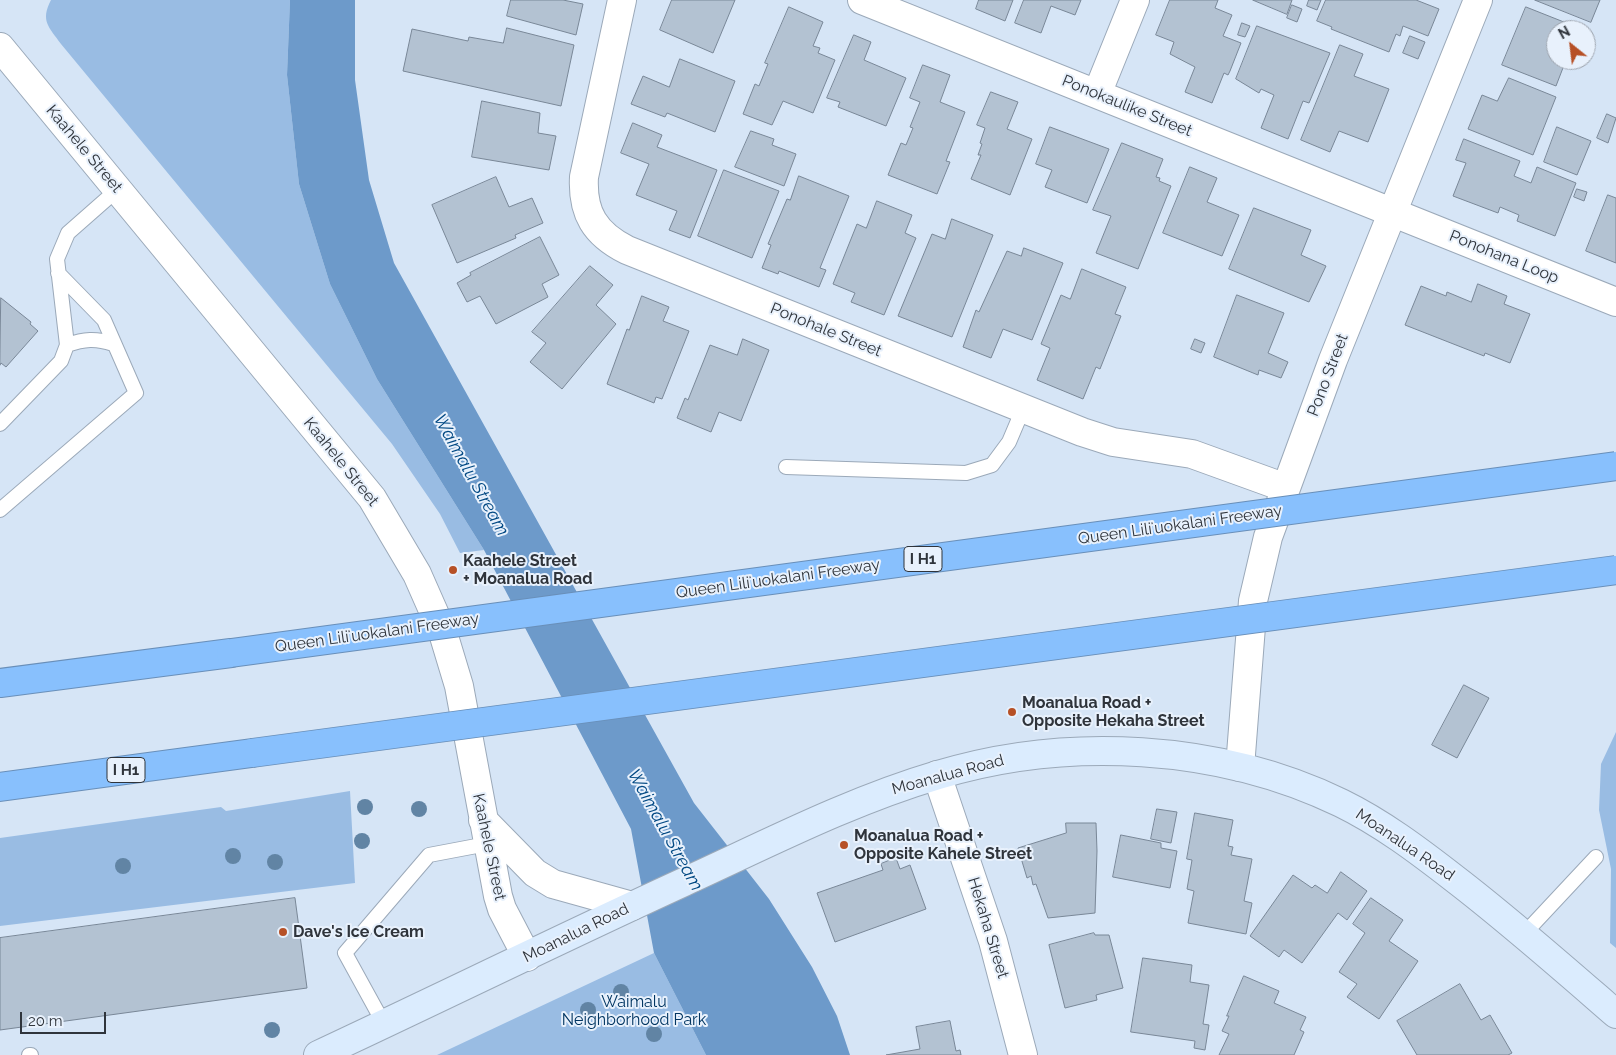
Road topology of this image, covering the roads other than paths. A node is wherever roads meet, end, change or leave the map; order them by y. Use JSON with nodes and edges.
{"nodes":[{"id":1,"x":622,"y":0,"type":"edge"},
{"id":2,"x":862,"y":0,"type":"edge"},
{"id":3,"x":1135,"y":0,"type":"edge"},
{"id":4,"x":1478,"y":0,"type":"edge"},
{"id":5,"x":0,"y":47,"type":"edge"},
{"id":6,"x":1097,"y":94,"type":"junction"},
{"id":7,"x":118,"y":189,"type":"junction"},
{"id":8,"x":1393,"y":213,"type":"junction"},
{"id":9,"x":58,"y":273,"type":"junction"},
{"id":10,"x":1616,"y":302,"type":"edge"},
{"id":11,"x":114,"y":344,"type":"junction"},
{"id":12,"x":67,"y":345,"type":"junction"},
{"id":13,"x":1023,"y":409,"type":"junction"},
{"id":14,"x":0,"y":424,"type":"edge"},
{"id":15,"x":1616,"y":466,"type":"edge"},
{"id":16,"x":786,"y":467,"type":"dead end"},
{"id":17,"x":1286,"y":488,"type":"junction"},
{"id":18,"x":0,"y":510,"type":"edge"},
{"id":19,"x":1616,"y":570,"type":"edge"},
{"id":20,"x":0,"y":683,"type":"edge"},
{"id":21,"x":1240,"y":767,"type":"junction"},
{"id":22,"x":937,"y":775,"type":"junction"},
{"id":23,"x":0,"y":786,"type":"edge"},
{"id":24,"x":485,"y":832,"type":"junction"},
{"id":25,"x":1596,"y":857,"type":"dead end"},
{"id":26,"x":632,"y":906,"type":"junction"},
{"id":27,"x":1524,"y":934,"type":"junction"},
{"id":28,"x":527,"y":957,"type":"junction"},
{"id":29,"x":1616,"y":1014,"type":"edge"},
{"id":30,"x":384,"y":1024,"type":"junction"},
{"id":31,"x":318,"y":1055,"type":"edge"},
{"id":32,"x":1023,"y":1055,"type":"edge"}],
"edges":[{"from":1,"to":13,"type":"street","name":"Ponohale Street"},
{"from":2,"to":6,"type":"street","name":"Ponokaulike Street"},
{"from":3,"to":6,"type":"street"},
{"from":4,"to":8,"type":"street","name":"Pono Street"},
{"from":5,"to":7,"type":"street","name":"Kaahele Street"},
{"from":6,"to":8,"type":"street","name":"Ponokaulike Street"},
{"from":7,"to":9,"type":"lane"},
{"from":7,"to":24,"type":"street","name":"Kaahele Street"},
{"from":8,"to":10,"type":"street","name":"Ponohana Loop"},
{"from":8,"to":17,"type":"street","name":"Pono Street"},
{"from":9,"to":11,"type":"lane"},
{"from":9,"to":12,"type":"lane"},
{"from":11,"to":12,"type":"lane"},
{"from":11,"to":18,"type":"lane"},
{"from":12,"to":14,"type":"lane"},
{"from":13,"to":16,"type":"lane"},
{"from":13,"to":17,"type":"street","name":"Ponohale Street"},
{"from":15,"to":20,"type":"highway","name":"Queen Liliʻuokalani Freeway","number":"I H1","bridge":true},
{"from":17,"to":21,"type":"street","name":"Pono Street"},
{"from":19,"to":23,"type":"highway","number":"I H1","bridge":true},
{"from":21,"to":22,"type":"main road","name":"Moanalua Road"},
{"from":21,"to":27,"type":"main road","name":"Moanalua Road"},
{"from":22,"to":26,"type":"main road","name":"Moanalua Road"},
{"from":22,"to":32,"type":"street","name":"Hekaha Street"},
{"from":24,"to":26,"type":"street"},
{"from":24,"to":28,"type":"street","name":"Kaahele Street"},
{"from":24,"to":30,"type":"lane"},
{"from":25,"to":27,"type":"lane"},
{"from":26,"to":28,"type":"main road","name":"Moanalua Road"},
{"from":27,"to":29,"type":"main road","name":"Moanalua Road"},
{"from":28,"to":30,"type":"main road","name":"Moanalua Road"},
{"from":30,"to":31,"type":"main road","name":"Moanalua Road"}]}
